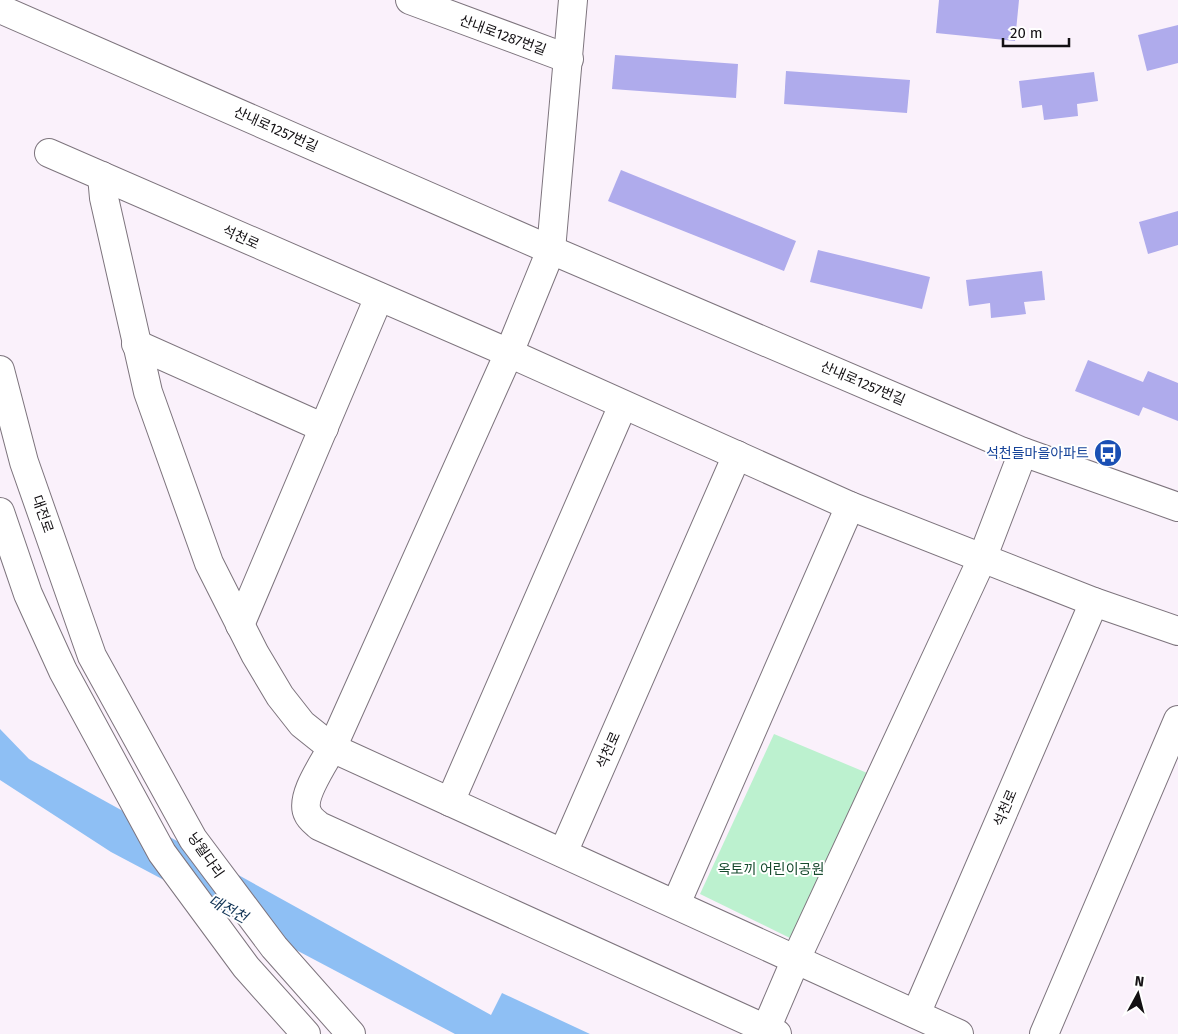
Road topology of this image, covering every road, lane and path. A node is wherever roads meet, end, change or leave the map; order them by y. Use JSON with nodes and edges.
{"nodes":[{"id":1,"x":410,"y":0,"type":"edge"},
{"id":2,"x":573,"y":0,"type":"edge"},
{"id":3,"x":0,"y":9,"type":"edge"},
{"id":4,"x":569,"y":59,"type":"junction"},
{"id":5,"x":49,"y":153,"type":"dead end"},
{"id":6,"x":102,"y":176,"type":"junction"},
{"id":7,"x":551,"y":250,"type":"junction"},
{"id":8,"x":379,"y":297,"type":"junction"},
{"id":9,"x":136,"y":344,"type":"junction"},
{"id":10,"x":509,"y":354,"type":"junction"},
{"id":11,"x":0,"y":370,"type":"edge"},
{"id":12,"x":623,"y":405,"type":"junction"},
{"id":13,"x":324,"y":428,"type":"junction"},
{"id":14,"x":1023,"y":452,"type":"junction"},
{"id":15,"x":737,"y":455,"type":"junction"},
{"id":16,"x":850,"y":506,"type":"junction"},
{"id":17,"x":1178,"y":507,"type":"edge"},
{"id":18,"x":0,"y":512,"type":"edge"},
{"id":19,"x":982,"y":559,"type":"junction"},
{"id":20,"x":1094,"y":602,"type":"junction"},
{"id":21,"x":240,"y":624,"type":"junction"},
{"id":22,"x":1178,"y":631,"type":"edge"},
{"id":23,"x":92,"y":656,"type":"joint"},
{"id":24,"x":1178,"y":720,"type":"edge"},
{"id":25,"x":332,"y":748,"type":"junction"},
{"id":26,"x":450,"y":802,"type":"junction"},
{"id":27,"x":564,"y":853,"type":"junction"},
{"id":28,"x":676,"y":904,"type":"junction"},
{"id":29,"x":796,"y":959,"type":"junction"},
{"id":30,"x":916,"y":1014,"type":"junction"},
{"id":31,"x":772,"y":1031,"type":"edge"},
{"id":32,"x":306,"y":1034,"type":"edge"},
{"id":33,"x":351,"y":1034,"type":"edge"},
{"id":34,"x":959,"y":1034,"type":"edge"},
{"id":35,"x":1044,"y":1034,"type":"edge"}],
"edges":[{"from":1,"to":4,"type":"street","name":"산내로1287번길"},
{"from":2,"to":4,"type":"street"},
{"from":3,"to":7,"type":"street","name":"산내로1257번길"},
{"from":4,"to":7,"type":"street"},
{"from":5,"to":6,"type":"street","name":"석천로"},
{"from":6,"to":8,"type":"street","name":"석천로"},
{"from":6,"to":9,"type":"street"},
{"from":7,"to":10,"type":"street"},
{"from":7,"to":14,"type":"street","name":"산내로1257번길"},
{"from":8,"to":10,"type":"street","name":"석천로"},
{"from":8,"to":13,"type":"street"},
{"from":9,"to":13,"type":"street"},
{"from":9,"to":21,"type":"street"},
{"from":10,"to":12,"type":"street","name":"석천로"},
{"from":10,"to":25,"type":"street"},
{"from":11,"to":23,"type":"street","name":"대전로"},
{"from":12,"to":15,"type":"street","name":"석천로"},
{"from":12,"to":26,"type":"street"},
{"from":13,"to":21,"type":"street"},
{"from":14,"to":17,"type":"street","name":"산내로1257번길"},
{"from":14,"to":19,"type":"street"},
{"from":15,"to":16,"type":"street","name":"석천로"},
{"from":15,"to":27,"type":"street","name":"석천로"},
{"from":16,"to":19,"type":"street","name":"석천로"},
{"from":16,"to":28,"type":"street"},
{"from":18,"to":32,"type":"street"},
{"from":19,"to":20,"type":"street"},
{"from":19,"to":29,"type":"street"},
{"from":20,"to":22,"type":"street"},
{"from":20,"to":30,"type":"street","name":"석천로"},
{"from":21,"to":25,"type":"street"},
{"from":23,"to":33,"type":"street","name":"낭월다리"},
{"from":24,"to":35,"type":"street"},
{"from":25,"to":26,"type":"street"},
{"from":25,"to":31,"type":"street"},
{"from":26,"to":27,"type":"street"},
{"from":27,"to":28,"type":"street"},
{"from":28,"to":29,"type":"street"},
{"from":29,"to":30,"type":"street"},
{"from":29,"to":31,"type":"street"},
{"from":30,"to":34,"type":"street"}]}
